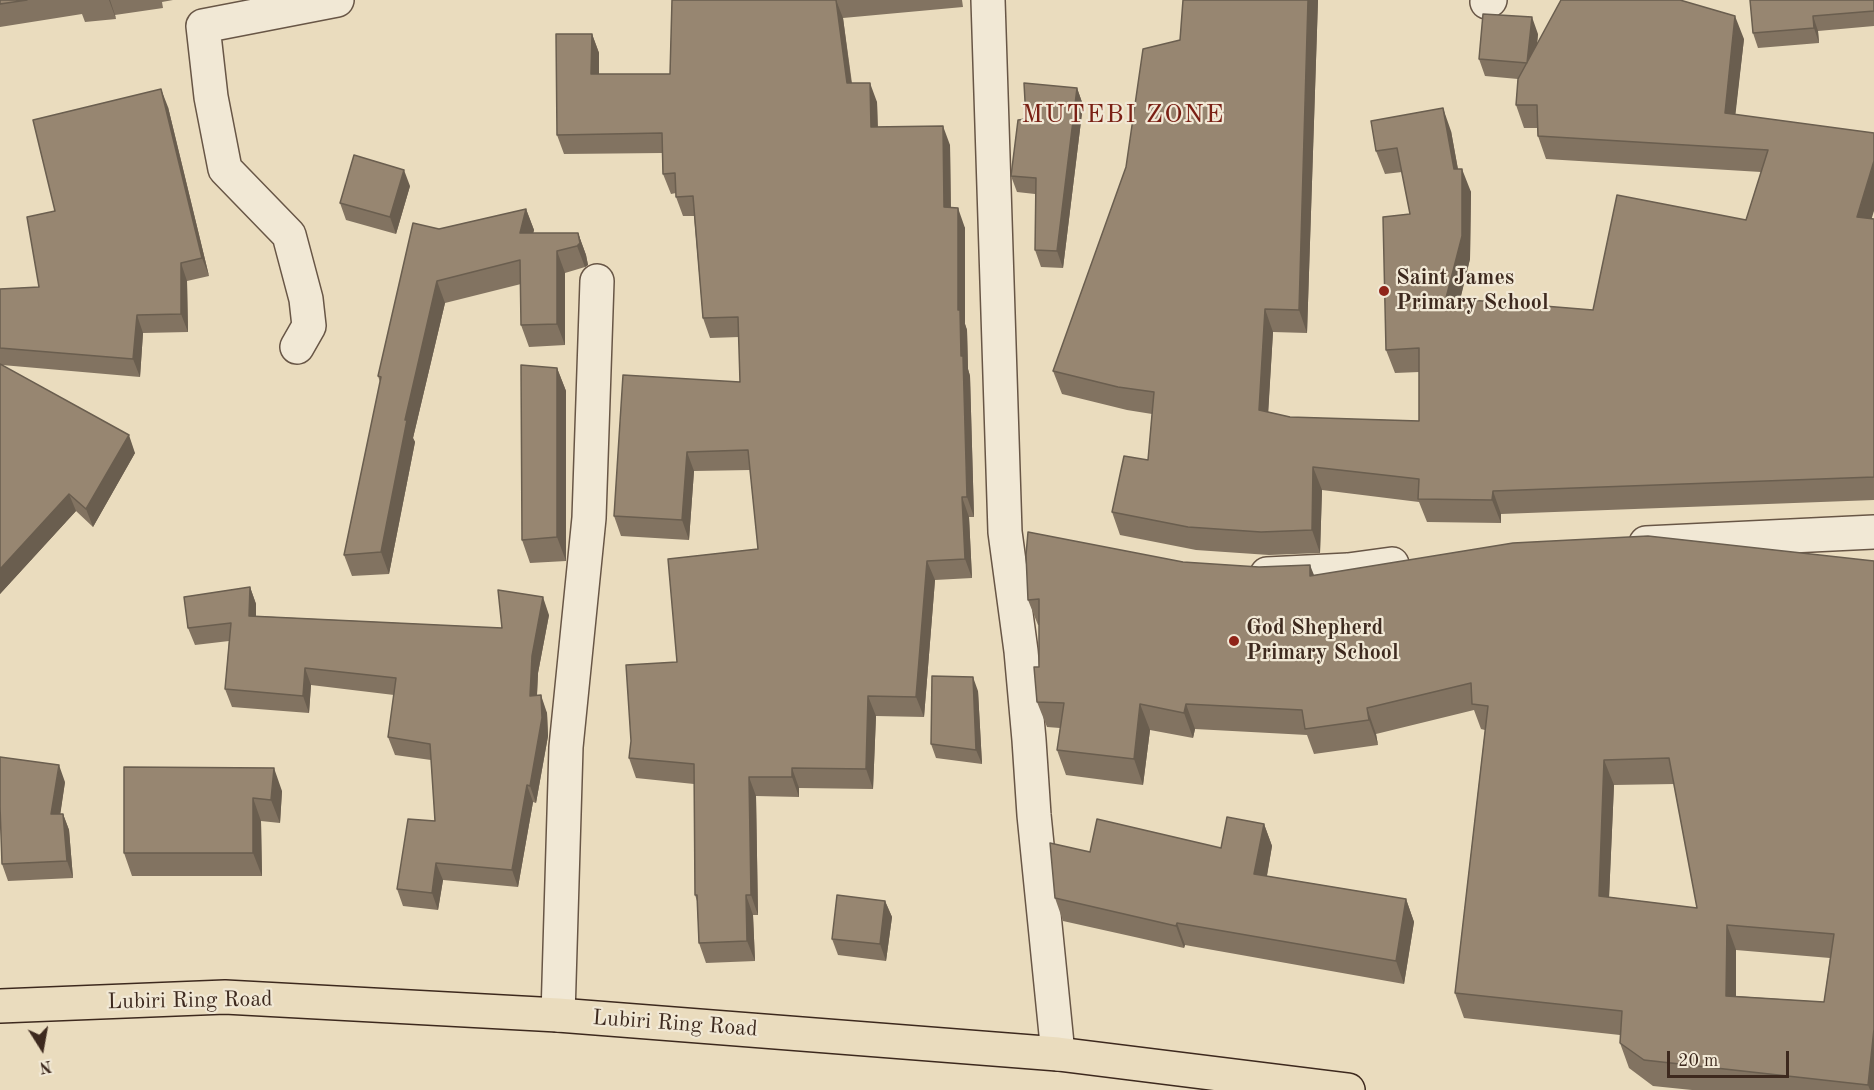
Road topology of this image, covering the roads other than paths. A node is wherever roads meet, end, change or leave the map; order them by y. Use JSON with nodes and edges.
{"nodes":[{"id":1,"x":337,"y":0,"type":"edge"},
{"id":2,"x":987,"y":0,"type":"edge"},
{"id":3,"x":597,"y":281,"type":"dead end"},
{"id":4,"x":297,"y":347,"type":"dead end"},
{"id":5,"x":1005,"y":532,"type":"junction"},
{"id":6,"x":1874,"y":532,"type":"edge"},
{"id":7,"x":1038,"y":538,"type":"edge"},
{"id":8,"x":1616,"y":544,"type":"edge"},
{"id":9,"x":1425,"y":559,"type":"edge"},
{"id":10,"x":1237,"y":572,"type":"edge"},
{"id":11,"x":0,"y":1006,"type":"edge"},
{"id":12,"x":558,"y":1015,"type":"junction"},
{"id":13,"x":1058,"y":1054,"type":"junction"},
{"id":14,"x":1348,"y":1090,"type":"edge"}],
"edges":[{"from":1,"to":4,"type":"street"},
{"from":2,"to":5,"type":"street"},
{"from":3,"to":12,"type":"street"},
{"from":5,"to":7,"type":"street"},
{"from":5,"to":13,"type":"street"},
{"from":6,"to":8,"type":"street"},
{"from":9,"to":10,"type":"street"},
{"from":11,"to":12,"type":"main road","name":"Lubiri Ring Road"},
{"from":12,"to":13,"type":"main road","name":"Lubiri Ring Road"},
{"from":13,"to":14,"type":"main road","name":"Lubiri Ring Road"}]}
